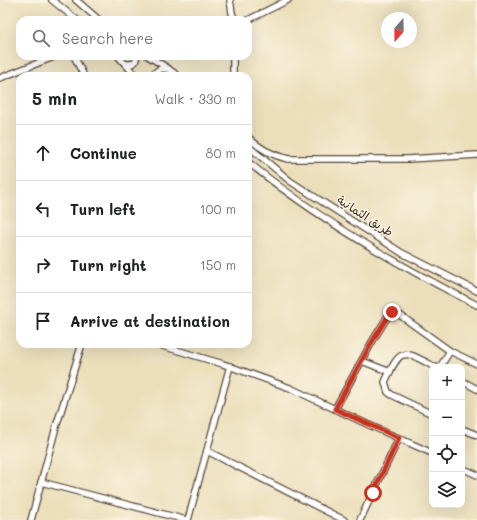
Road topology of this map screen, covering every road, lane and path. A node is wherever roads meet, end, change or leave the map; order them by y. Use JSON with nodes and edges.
{"nodes":[{"id":1,"x":52,"y":0,"type":"edge"},
{"id":2,"x":76,"y":0,"type":"edge"},
{"id":3,"x":230,"y":0,"type":"edge"},
{"id":4,"x":288,"y":0,"type":"edge"},
{"id":5,"x":72,"y":16,"type":"edge"},
{"id":6,"x":94,"y":16,"type":"edge"},
{"id":7,"x":234,"y":16,"type":"edge"},
{"id":8,"x":252,"y":18,"type":"edge"},
{"id":9,"x":46,"y":60,"type":"edge"},
{"id":10,"x":76,"y":60,"type":"edge"},
{"id":11,"x":122,"y":60,"type":"edge"},
{"id":12,"x":136,"y":60,"type":"edge"},
{"id":13,"x":154,"y":60,"type":"edge"},
{"id":14,"x":233,"y":60,"type":"edge"},
{"id":15,"x":126,"y":64,"type":"junction"},
{"id":16,"x":170,"y":70,"type":"junction"},
{"id":17,"x":82,"y":72,"type":"edge"},
{"id":18,"x":133,"y":72,"type":"edge"},
{"id":19,"x":156,"y":72,"type":"edge"},
{"id":20,"x":172,"y":72,"type":"edge"},
{"id":21,"x":233,"y":72,"type":"edge"},
{"id":22,"x":0,"y":78,"type":"edge"},
{"id":23,"x":252,"y":142,"type":"edge"},
{"id":24,"x":252,"y":149,"type":"edge"},
{"id":25,"x":477,"y":155,"type":"edge"},
{"id":26,"x":252,"y":165,"type":"edge"},
{"id":27,"x":477,"y":291,"type":"edge"},
{"id":28,"x":477,"y":305,"type":"edge"},
{"id":29,"x":81,"y":348,"type":"edge"},
{"id":30,"x":169,"y":348,"type":"edge"},
{"id":31,"x":450,"y":351,"type":"junction"},
{"id":32,"x":362,"y":361,"type":"junction"},
{"id":33,"x":429,"y":364,"type":"edge"},
{"id":34,"x":442,"y":364,"type":"edge"},
{"id":35,"x":477,"y":364,"type":"edge"},
{"id":36,"x":230,"y":366,"type":"junction"},
{"id":37,"x":390,"y":372,"type":"junction"},
{"id":38,"x":465,"y":383,"type":"edge"},
{"id":39,"x":477,"y":389,"type":"edge"},
{"id":40,"x":335,"y":409,"type":"junction"},
{"id":41,"x":429,"y":413,"type":"edge"},
{"id":42,"x":465,"y":430,"type":"edge"},
{"id":43,"x":477,"y":435,"type":"edge"},
{"id":44,"x":399,"y":438,"type":"junction"},
{"id":45,"x":207,"y":451,"type":"junction"},
{"id":46,"x":429,"y":452,"type":"edge"},
{"id":47,"x":465,"y":469,"type":"edge"},
{"id":48,"x":477,"y":475,"type":"edge"},
{"id":49,"x":41,"y":482,"type":"junction"},
{"id":50,"x":31,"y":520,"type":"edge"},
{"id":51,"x":187,"y":520,"type":"edge"},
{"id":52,"x":344,"y":520,"type":"edge"},
{"id":53,"x":360,"y":520,"type":"edge"}],
"edges":[{"from":1,"to":5,"type":"street"},
{"from":2,"to":6,"type":"street"},
{"from":3,"to":7,"type":"street"},
{"from":4,"to":8,"type":"street"},
{"from":9,"to":22,"type":"street"},
{"from":10,"to":17,"type":"street"},
{"from":11,"to":15,"type":"street"},
{"from":12,"to":15,"type":"street"},
{"from":13,"to":16,"type":"street"},
{"from":14,"to":21,"type":"street"},
{"from":15,"to":18,"type":"street"},
{"from":16,"to":19,"type":"street"},
{"from":16,"to":20,"type":"street"},
{"from":23,"to":25,"type":"street"},
{"from":24,"to":27,"type":"street","name":"طريق الثمانية"},
{"from":26,"to":28,"type":"street"},
{"from":29,"to":49,"type":"street"},
{"from":30,"to":36,"type":"street"},
{"from":31,"to":32,"type":"street"},
{"from":31,"to":34,"type":"street"},
{"from":31,"to":35,"type":"street"},
{"from":32,"to":37,"type":"street"},
{"from":32,"to":40,"type":"street"},
{"from":33,"to":37,"type":"street"},
{"from":36,"to":40,"type":"street"},
{"from":36,"to":45,"type":"street"},
{"from":37,"to":41,"type":"street"},
{"from":38,"to":39,"type":"street"},
{"from":40,"to":44,"type":"street"},
{"from":42,"to":43,"type":"street"},
{"from":44,"to":46,"type":"street"},
{"from":44,"to":53,"type":"street"},
{"from":45,"to":51,"type":"street"},
{"from":45,"to":52,"type":"street"},
{"from":47,"to":48,"type":"street"},
{"from":49,"to":50,"type":"street"},
{"from":49,"to":51,"type":"street"}]}
